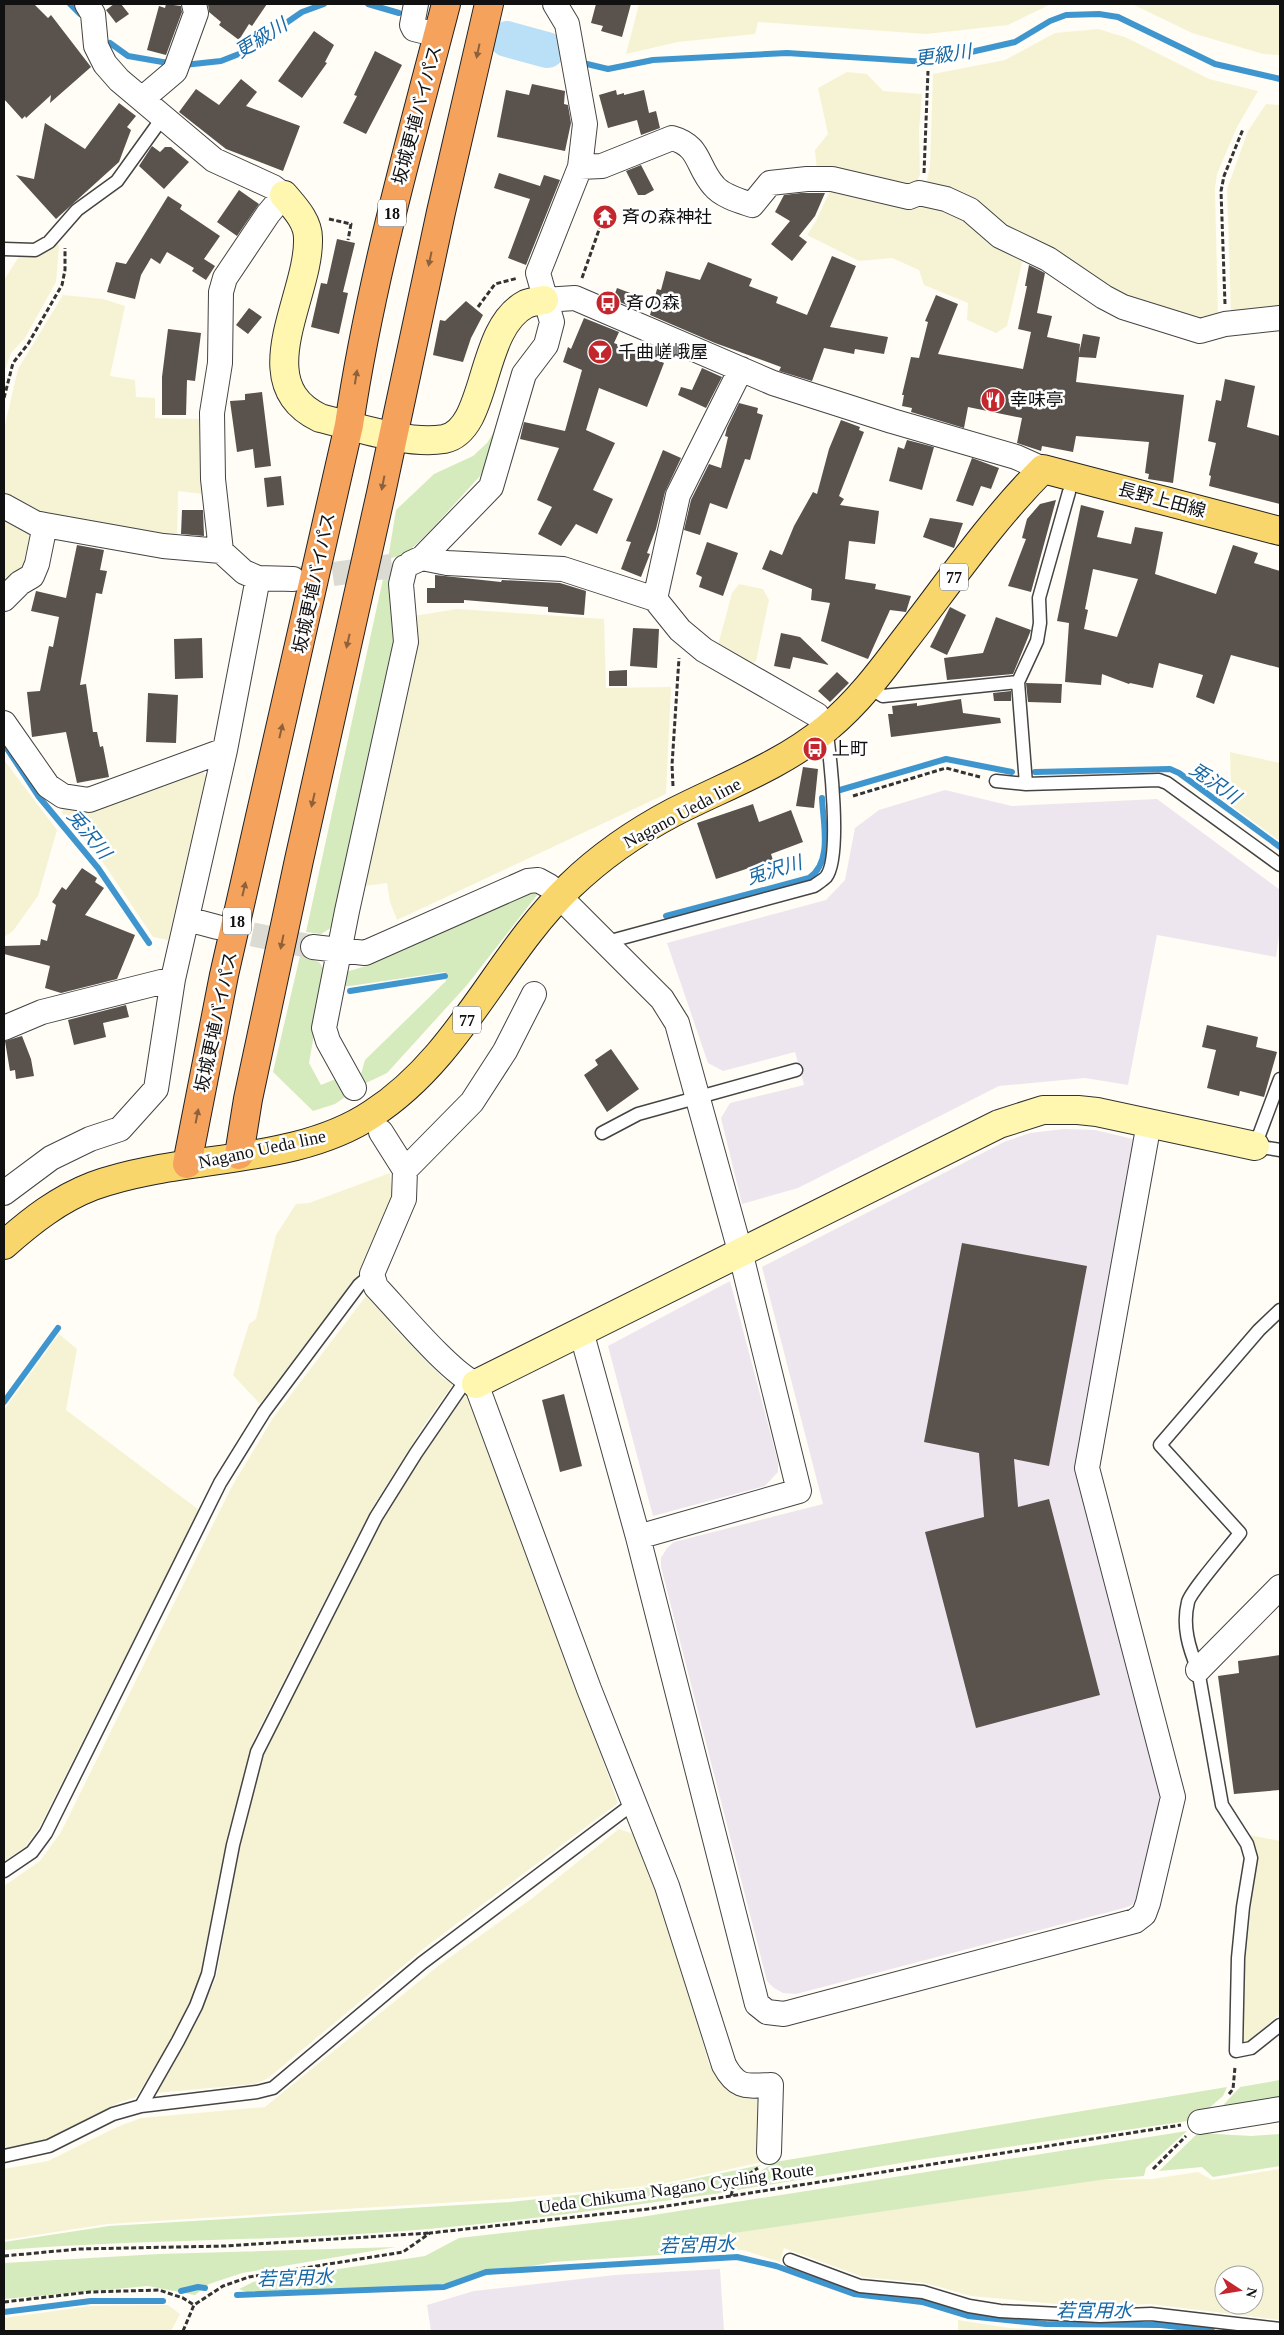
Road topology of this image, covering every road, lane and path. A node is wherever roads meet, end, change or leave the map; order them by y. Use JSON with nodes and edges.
{"nodes":[{"id":1,"x":87,"y":4,"type":"edge"},
{"id":2,"x":194,"y":4,"type":"edge"},
{"id":3,"x":416,"y":4,"type":"edge"},
{"id":4,"x":446,"y":4,"type":"edge"},
{"id":5,"x":489,"y":4,"type":"edge"},
{"id":6,"x":555,"y":4,"type":"edge"},
{"id":7,"x":438,"y":35,"type":"junction"},
{"id":8,"x":928,"y":71,"type":"dead end"},
{"id":9,"x":142,"y":99,"type":"junction"},
{"id":10,"x":163,"y":117,"type":"junction"},
{"id":11,"x":1243,"y":129,"type":"dead end"},
{"id":12,"x":580,"y":167,"type":"junction"},
{"id":13,"x":919,"y":193,"type":"junction"},
{"id":14,"x":284,"y":195,"type":"junction"},
{"id":15,"x":600,"y":227,"type":"dead end"},
{"id":16,"x":62,"y":228,"type":"junction"},
{"id":17,"x":4,"y":249,"type":"edge"},
{"id":18,"x":581,"y":280,"type":"dead end"},
{"id":19,"x":544,"y":300,"type":"junction"},
{"id":20,"x":1280,"y":318,"type":"edge"},
{"id":21,"x":1225,"y":324,"type":"junction"},
{"id":22,"x":741,"y":369,"type":"junction"},
{"id":23,"x":4,"y":398,"type":"edge"},
{"id":24,"x":349,"y":425,"type":"junction"},
{"id":25,"x":393,"y":435,"type":"junction"},
{"id":26,"x":1043,"y":469,"type":"junction"},
{"id":27,"x":1069,"y":492,"type":"dead end"},
{"id":28,"x":4,"y":506,"type":"edge"},
{"id":29,"x":45,"y":525,"type":"junction"},
{"id":30,"x":1280,"y":531,"type":"edge"},
{"id":31,"x":221,"y":551,"type":"junction"},
{"id":32,"x":406,"y":563,"type":"junction"},
{"id":33,"x":258,"y":578,"type":"junction"},
{"id":34,"x":293,"y":579,"type":"tunnel mouth"},
{"id":35,"x":4,"y":599,"type":"edge"},
{"id":36,"x":655,"y":599,"type":"junction"},
{"id":37,"x":680,"y":630,"type":"junction"},
{"id":38,"x":1018,"y":682,"type":"junction"},
{"id":39,"x":868,"y":687,"type":"junction"},
{"id":40,"x":4,"y":723,"type":"edge"},
{"id":41,"x":826,"y":728,"type":"junction"},
{"id":42,"x":225,"y":750,"type":"junction"},
{"id":43,"x":996,"y":781,"type":"joint"},
{"id":44,"x":1026,"y":784,"type":"junction"},
{"id":45,"x":854,"y":796,"type":"dead end"},
{"id":46,"x":675,"y":812,"type":"junction"},
{"id":47,"x":1280,"y":865,"type":"edge"},
{"id":48,"x":559,"y":896,"type":"junction"},
{"id":49,"x":186,"y":919,"type":"junction"},
{"id":50,"x":216,"y":927,"type":"tunnel mouth"},
{"id":51,"x":606,"y":942,"type":"junction"},
{"id":52,"x":313,"y":947,"type":"tunnel mouth"},
{"id":53,"x":340,"y":951,"type":"junction"},
{"id":54,"x":173,"y":978,"type":"junction"},
{"id":55,"x":534,"y":994,"type":"dead end"},
{"id":56,"x":4,"y":1028,"type":"edge"},
{"id":57,"x":796,"y":1070,"type":"dead end"},
{"id":58,"x":1280,"y":1079,"type":"edge"},
{"id":59,"x":354,"y":1088,"type":"dead end"},
{"id":60,"x":697,"y":1098,"type":"junction"},
{"id":61,"x":1149,"y":1123,"type":"junction"},
{"id":62,"x":381,"y":1132,"type":"dead end"},
{"id":63,"x":602,"y":1133,"type":"dead end"},
{"id":64,"x":1268,"y":1148,"type":"edge"},
{"id":65,"x":239,"y":1155,"type":"junction"},
{"id":66,"x":187,"y":1164,"type":"junction"},
{"id":67,"x":405,"y":1170,"type":"junction"},
{"id":68,"x":4,"y":1193,"type":"edge"},
{"id":69,"x":4,"y":1245,"type":"edge"},
{"id":70,"x":740,"y":1251,"type":"junction"},
{"id":71,"x":372,"y":1274,"type":"junction"},
{"id":72,"x":1280,"y":1310,"type":"edge"},
{"id":73,"x":581,"y":1331,"type":"junction"},
{"id":74,"x":471,"y":1382,"type":"junction"},
{"id":75,"x":638,"y":1536,"type":"junction"},
{"id":76,"x":1280,"y":1586,"type":"edge"},
{"id":77,"x":1198,"y":1670,"type":"junction"},
{"id":78,"x":634,"y":1803,"type":"junction"},
{"id":79,"x":4,"y":1871,"type":"edge"},
{"id":80,"x":1280,"y":2024,"type":"edge"},
{"id":81,"x":1236,"y":2051,"type":"junction"},
{"id":82,"x":1233,"y":2090,"type":"dead end"},
{"id":83,"x":141,"y":2106,"type":"junction"},
{"id":84,"x":1280,"y":2109,"type":"edge"},
{"id":85,"x":1200,"y":2122,"type":"junction"},
{"id":86,"x":769,"y":2152,"type":"joint"},
{"id":87,"x":4,"y":2156,"type":"edge"},
{"id":88,"x":1153,"y":2169,"type":"dead end"},
{"id":89,"x":731,"y":2196,"type":"junction"},
{"id":90,"x":430,"y":2234,"type":"junction"},
{"id":91,"x":4,"y":2256,"type":"edge"},
{"id":92,"x":790,"y":2260,"type":"dead end"},
{"id":93,"x":4,"y":2302,"type":"edge"},
{"id":94,"x":194,"y":2305,"type":"junction"},
{"id":95,"x":1280,"y":2329,"type":"edge"},
{"id":96,"x":183,"y":2331,"type":"edge"}],
"edges":[{"from":1,"to":9,"type":"street"},
{"from":2,"to":9,"type":"street"},
{"from":3,"to":7,"type":"street"},
{"from":4,"to":7,"type":"highway","name":"坂城更埴バイパス","number":"18"},
{"from":5,"to":25,"type":"highway","one_way":true},
{"from":6,"to":12,"type":"street"},
{"from":24,"to":7,"type":"highway","name":"坂城更埴バイパス","number":"18","one_way":true},
{"from":8,"to":13,"type":"path"},
{"from":9,"to":10,"type":"street"},
{"from":10,"to":14,"type":"street"},
{"from":10,"to":16,"type":"lane"},
{"from":11,"to":21,"type":"path"},
{"from":12,"to":13,"type":"street"},
{"from":12,"to":19,"type":"street"},
{"from":13,"to":21,"type":"street"},
{"from":14,"to":24,"type":"street"},
{"from":14,"to":31,"type":"street"},
{"from":15,"to":18,"type":"path"},
{"from":16,"to":17,"type":"lane"},
{"from":16,"to":23,"type":"path"},
{"from":19,"to":22,"type":"street"},
{"from":19,"to":25,"type":"street"},
{"from":19,"to":32,"type":"street"},
{"from":20,"to":21,"type":"street"},
{"from":22,"to":26,"type":"street"},
{"from":22,"to":36,"type":"street"},
{"from":24,"to":25,"type":"street"},
{"from":66,"to":24,"type":"highway","name":"坂城更埴バイパス","number":"18","one_way":true},
{"from":25,"to":65,"type":"highway","one_way":true},
{"from":26,"to":30,"type":"main road","name":"長野上田線"},
{"from":26,"to":39,"type":"main road","name":"Nagano Ueda line","number":"77"},
{"from":27,"to":38,"type":"lane"},
{"from":28,"to":29,"type":"street"},
{"from":29,"to":31,"type":"street"},
{"from":29,"to":35,"type":"street"},
{"from":31,"to":33,"type":"street"},
{"from":32,"to":36,"type":"street"},
{"from":32,"to":53,"type":"street"},
{"from":33,"to":34,"type":"street"},
{"from":33,"to":42,"type":"street"},
{"from":36,"to":37,"type":"street"},
{"from":37,"to":41,"type":"street"},
{"from":37,"to":46,"type":"path"},
{"from":38,"to":39,"type":"lane"},
{"from":38,"to":44,"type":"lane"},
{"from":39,"to":41,"type":"main road","name":"Nagano Ueda line","number":"77"},
{"from":40,"to":42,"type":"street"},
{"from":41,"to":46,"type":"main road","name":"Nagano Ueda line","number":"77"},
{"from":41,"to":51,"type":"lane"},
{"from":42,"to":49,"type":"street"},
{"from":43,"to":44,"type":"lane"},
{"from":43,"to":45,"type":"path"},
{"from":44,"to":47,"type":"lane"},
{"from":46,"to":48,"type":"main road","name":"Nagano Ueda line","number":"77"},
{"from":48,"to":51,"type":"street"},
{"from":48,"to":53,"type":"street"},
{"from":48,"to":65,"type":"main road","name":"Nagano Ueda line","number":"77"},
{"from":49,"to":50,"type":"street"},
{"from":49,"to":54,"type":"street"},
{"from":51,"to":60,"type":"street"},
{"from":52,"to":53,"type":"street"},
{"from":53,"to":59,"type":"street"},
{"from":54,"to":56,"type":"street"},
{"from":54,"to":68,"type":"street"},
{"from":55,"to":67,"type":"street"},
{"from":57,"to":60,"type":"lane"},
{"from":58,"to":64,"type":"lane"},
{"from":60,"to":63,"type":"lane"},
{"from":60,"to":70,"type":"street"},
{"from":61,"to":64,"type":"street"},
{"from":61,"to":70,"type":"street"},
{"from":61,"to":75,"type":"street"},
{"from":62,"to":67,"type":"street"},
{"from":65,"to":66,"type":"main road","name":"Nagano Ueda line","number":"77"},
{"from":66,"to":69,"type":"main road","name":"Nagano Ueda line","number":"77"},
{"from":67,"to":71,"type":"street"},
{"from":70,"to":73,"type":"street"},
{"from":70,"to":75,"type":"street"},
{"from":71,"to":74,"type":"street"},
{"from":71,"to":79,"type":"lane"},
{"from":72,"to":77,"type":"lane"},
{"from":73,"to":74,"type":"street"},
{"from":73,"to":75,"type":"street"},
{"from":74,"to":78,"type":"street"},
{"from":74,"to":83,"type":"lane"},
{"from":76,"to":77,"type":"street"},
{"from":77,"to":81,"type":"lane"},
{"from":78,"to":83,"type":"lane"},
{"from":78,"to":86,"type":"street"},
{"from":80,"to":81,"type":"lane"},
{"from":81,"to":82,"type":"path"},
{"from":83,"to":87,"type":"lane"},
{"from":84,"to":85,"type":"street"},
{"from":85,"to":88,"type":"path"},
{"from":85,"to":89,"type":"path","name":"Ueda Chikuma Nagano Cycling Route"},
{"from":86,"to":89,"type":"path"},
{"from":89,"to":90,"type":"path","name":"Ueda Chikuma Nagano Cycling Route"},
{"from":90,"to":91,"type":"path"},
{"from":90,"to":94,"type":"path","name":"Ueda Chikuma Nagano Cycling Route"},
{"from":92,"to":95,"type":"lane"},
{"from":93,"to":94,"type":"path"},
{"from":94,"to":96,"type":"path"}]}
